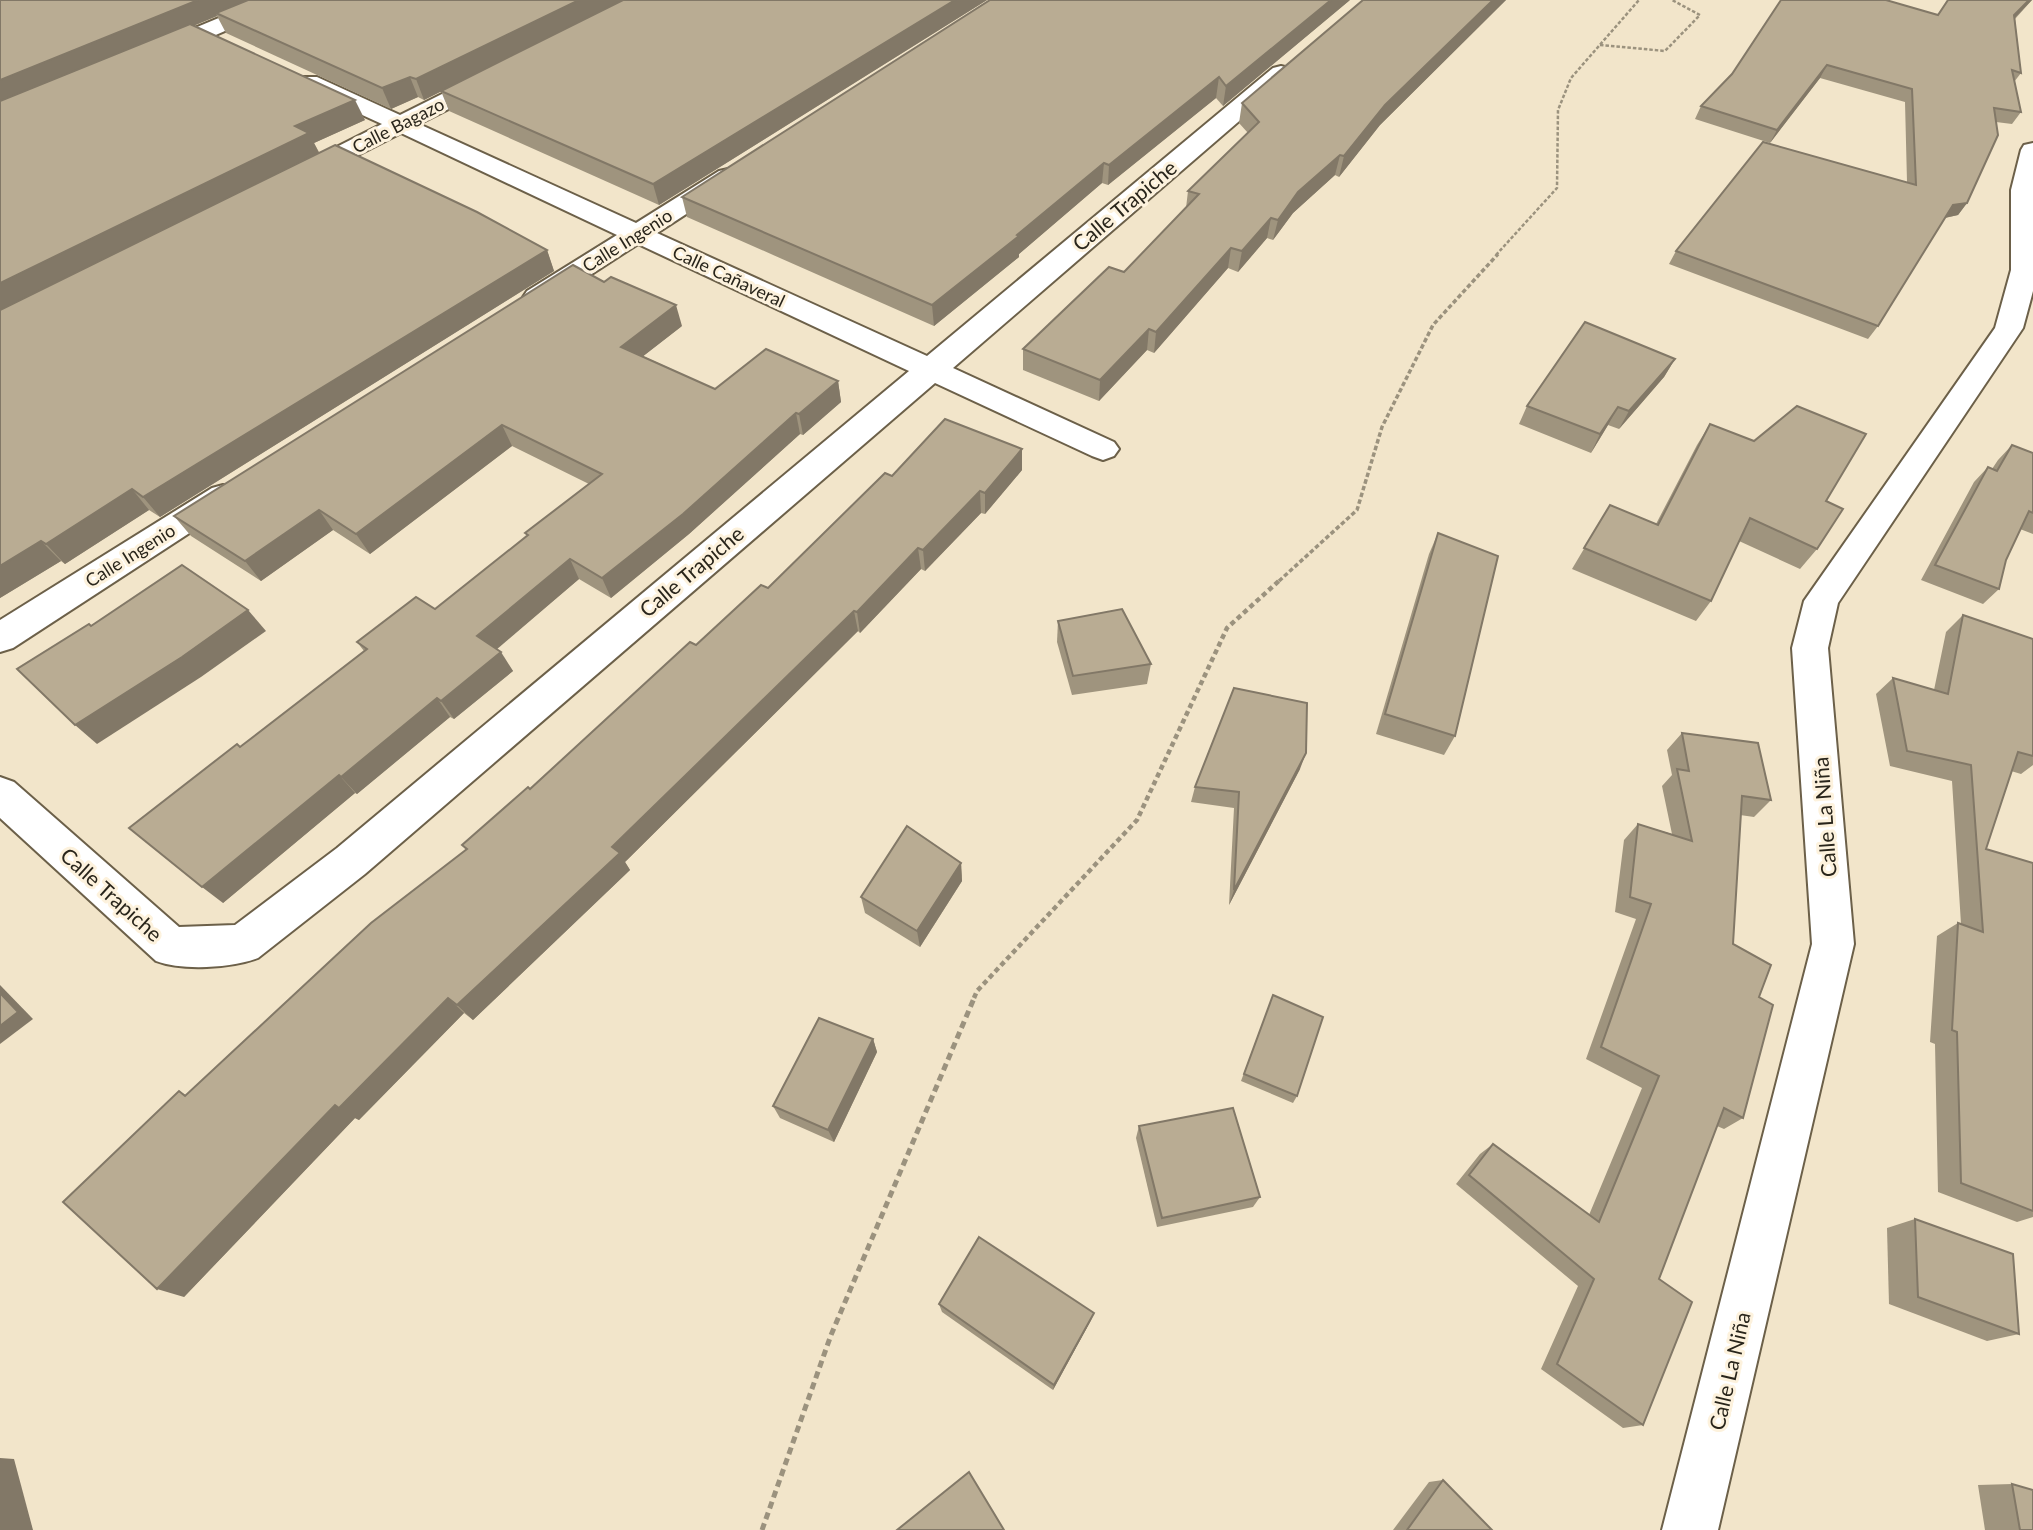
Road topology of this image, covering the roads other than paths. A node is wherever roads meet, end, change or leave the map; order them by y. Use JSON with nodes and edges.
{"nodes":[{"id":1,"x":280,"y":0,"type":"edge"},
{"id":2,"x":202,"y":33,"type":"junction"},
{"id":3,"x":227,"y":44,"type":"edge"},
{"id":4,"x":1303,"y":54,"type":"edge"},
{"id":5,"x":139,"y":60,"type":"edge"},
{"id":6,"x":511,"y":68,"type":"edge"},
{"id":7,"x":289,"y":73,"type":"edge"},
{"id":8,"x":400,"y":124,"type":"junction"},
{"id":9,"x":2033,"y":150,"type":"edge"},
{"id":10,"x":752,"y":160,"type":"edge"},
{"id":11,"x":279,"y":185,"type":"edge"},
{"id":12,"x":637,"y":233,"type":"junction"},
{"id":13,"x":519,"y":308,"type":"edge"},
{"id":14,"x":928,"y":370,"type":"junction"},
{"id":15,"x":1103,"y":449,"type":"dead end"},
{"id":16,"x":248,"y":481,"type":"edge"},
{"id":17,"x":0,"y":638,"type":"edge"},
{"id":18,"x":0,"y":794,"type":"edge"},
{"id":19,"x":1690,"y":1530,"type":"edge"}],
"edges":[{"from":1,"to":2,"type":"street"},
{"from":2,"to":3,"type":"street"},
{"from":2,"to":5,"type":"street"},
{"from":4,"to":14,"type":"street","name":"Calle Trapiche"},
{"from":6,"to":8,"type":"street","name":"Calle Bagazo"},
{"from":7,"to":8,"type":"street","name":"Calle Cañaveral"},
{"from":8,"to":11,"type":"street","name":"Calle Bagazo"},
{"from":8,"to":12,"type":"street","name":"Calle Cañaveral"},
{"from":9,"to":19,"type":"street","name":"Calle La Niña"},
{"from":10,"to":12,"type":"street","name":"Calle Ingenio"},
{"from":12,"to":13,"type":"street","name":"Calle Ingenio"},
{"from":12,"to":14,"type":"street","name":"Calle Cañaveral"},
{"from":14,"to":15,"type":"street","name":"Calle Cañaveral"},
{"from":14,"to":18,"type":"street","name":"Calle Trapiche"},
{"from":16,"to":17,"type":"street","name":"Calle Ingenio"}]}
